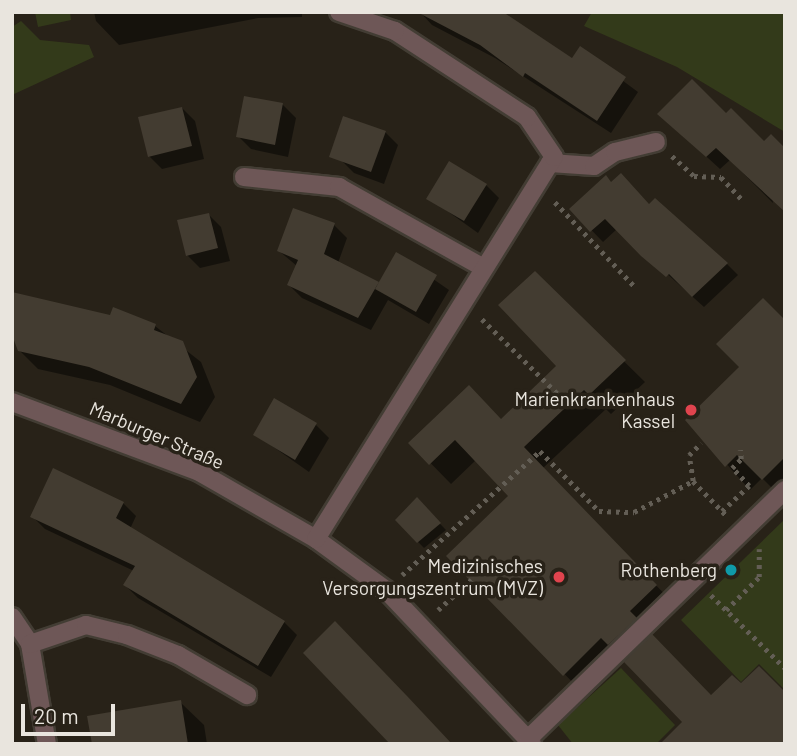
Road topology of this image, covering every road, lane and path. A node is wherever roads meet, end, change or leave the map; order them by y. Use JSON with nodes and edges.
{"nodes":[{"id":1,"x":338,"y":12,"type":"edge"},
{"id":2,"x":656,"y":142,"type":"joint"},
{"id":3,"x":550,"y":163,"type":"junction"},
{"id":4,"x":244,"y":177,"type":"dead end"},
{"id":5,"x":536,"y":186,"type":"junction"},
{"id":6,"x":743,"y":201,"type":"dead end"},
{"id":7,"x":484,"y":268,"type":"junction"},
{"id":8,"x":636,"y":288,"type":"dead end"},
{"id":9,"x":463,"y":303,"type":"junction"},
{"id":10,"x":563,"y":399,"type":"dead end"},
{"id":11,"x":12,"y":402,"type":"edge"},
{"id":12,"x":701,"y":443,"type":"dead end"},
{"id":13,"x":740,"y":450,"type":"dead end"},
{"id":14,"x":693,"y":481,"type":"junction"},
{"id":15,"x":785,"y":490,"type":"edge"},
{"id":16,"x":722,"y":511,"type":"junction"},
{"id":17,"x":741,"y":531,"type":"junction"},
{"id":18,"x":316,"y":539,"type":"junction"},
{"id":19,"x":693,"y":578,"type":"junction"},
{"id":20,"x":471,"y":580,"type":"dead end"},
{"id":21,"x":386,"y":590,"type":"junction"},
{"id":22,"x":726,"y":610,"type":"junction"},
{"id":23,"x":12,"y":617,"type":"edge"},
{"id":24,"x":422,"y":625,"type":"junction"},
{"id":25,"x":30,"y":644,"type":"junction"},
{"id":26,"x":785,"y":668,"type":"edge"},
{"id":27,"x":247,"y":695,"type":"dead end"},
{"id":28,"x":530,"y":741,"type":"edge"},
{"id":29,"x":47,"y":744,"type":"edge"}],
"edges":[{"from":1,"to":3,"type":"street"},
{"from":2,"to":3,"type":"street"},
{"from":2,"to":6,"type":"path"},
{"from":3,"to":5,"type":"street"},
{"from":4,"to":7,"type":"street"},
{"from":5,"to":7,"type":"street"},
{"from":5,"to":8,"type":"path"},
{"from":7,"to":9,"type":"street"},
{"from":9,"to":10,"type":"path"},
{"from":9,"to":18,"type":"street"},
{"from":11,"to":18,"type":"street","name":"Marburger Straße"},
{"from":12,"to":14,"type":"path"},
{"from":13,"to":16,"type":"path"},
{"from":14,"to":16,"type":"path"},
{"from":14,"to":21,"type":"path"},
{"from":15,"to":17,"type":"street"},
{"from":16,"to":17,"type":"path"},
{"from":17,"to":19,"type":"street"},
{"from":17,"to":22,"type":"path"},
{"from":18,"to":21,"type":"street","name":"Marburger Straße"},
{"from":19,"to":22,"type":"path"},
{"from":19,"to":28,"type":"street"},
{"from":20,"to":24,"type":"path"},
{"from":21,"to":24,"type":"street","name":"Marburger Straße"},
{"from":22,"to":26,"type":"path"},
{"from":23,"to":25,"type":"street"},
{"from":24,"to":28,"type":"street","name":"Marburger Straße"},
{"from":25,"to":27,"type":"street"},
{"from":25,"to":29,"type":"street"}]}
